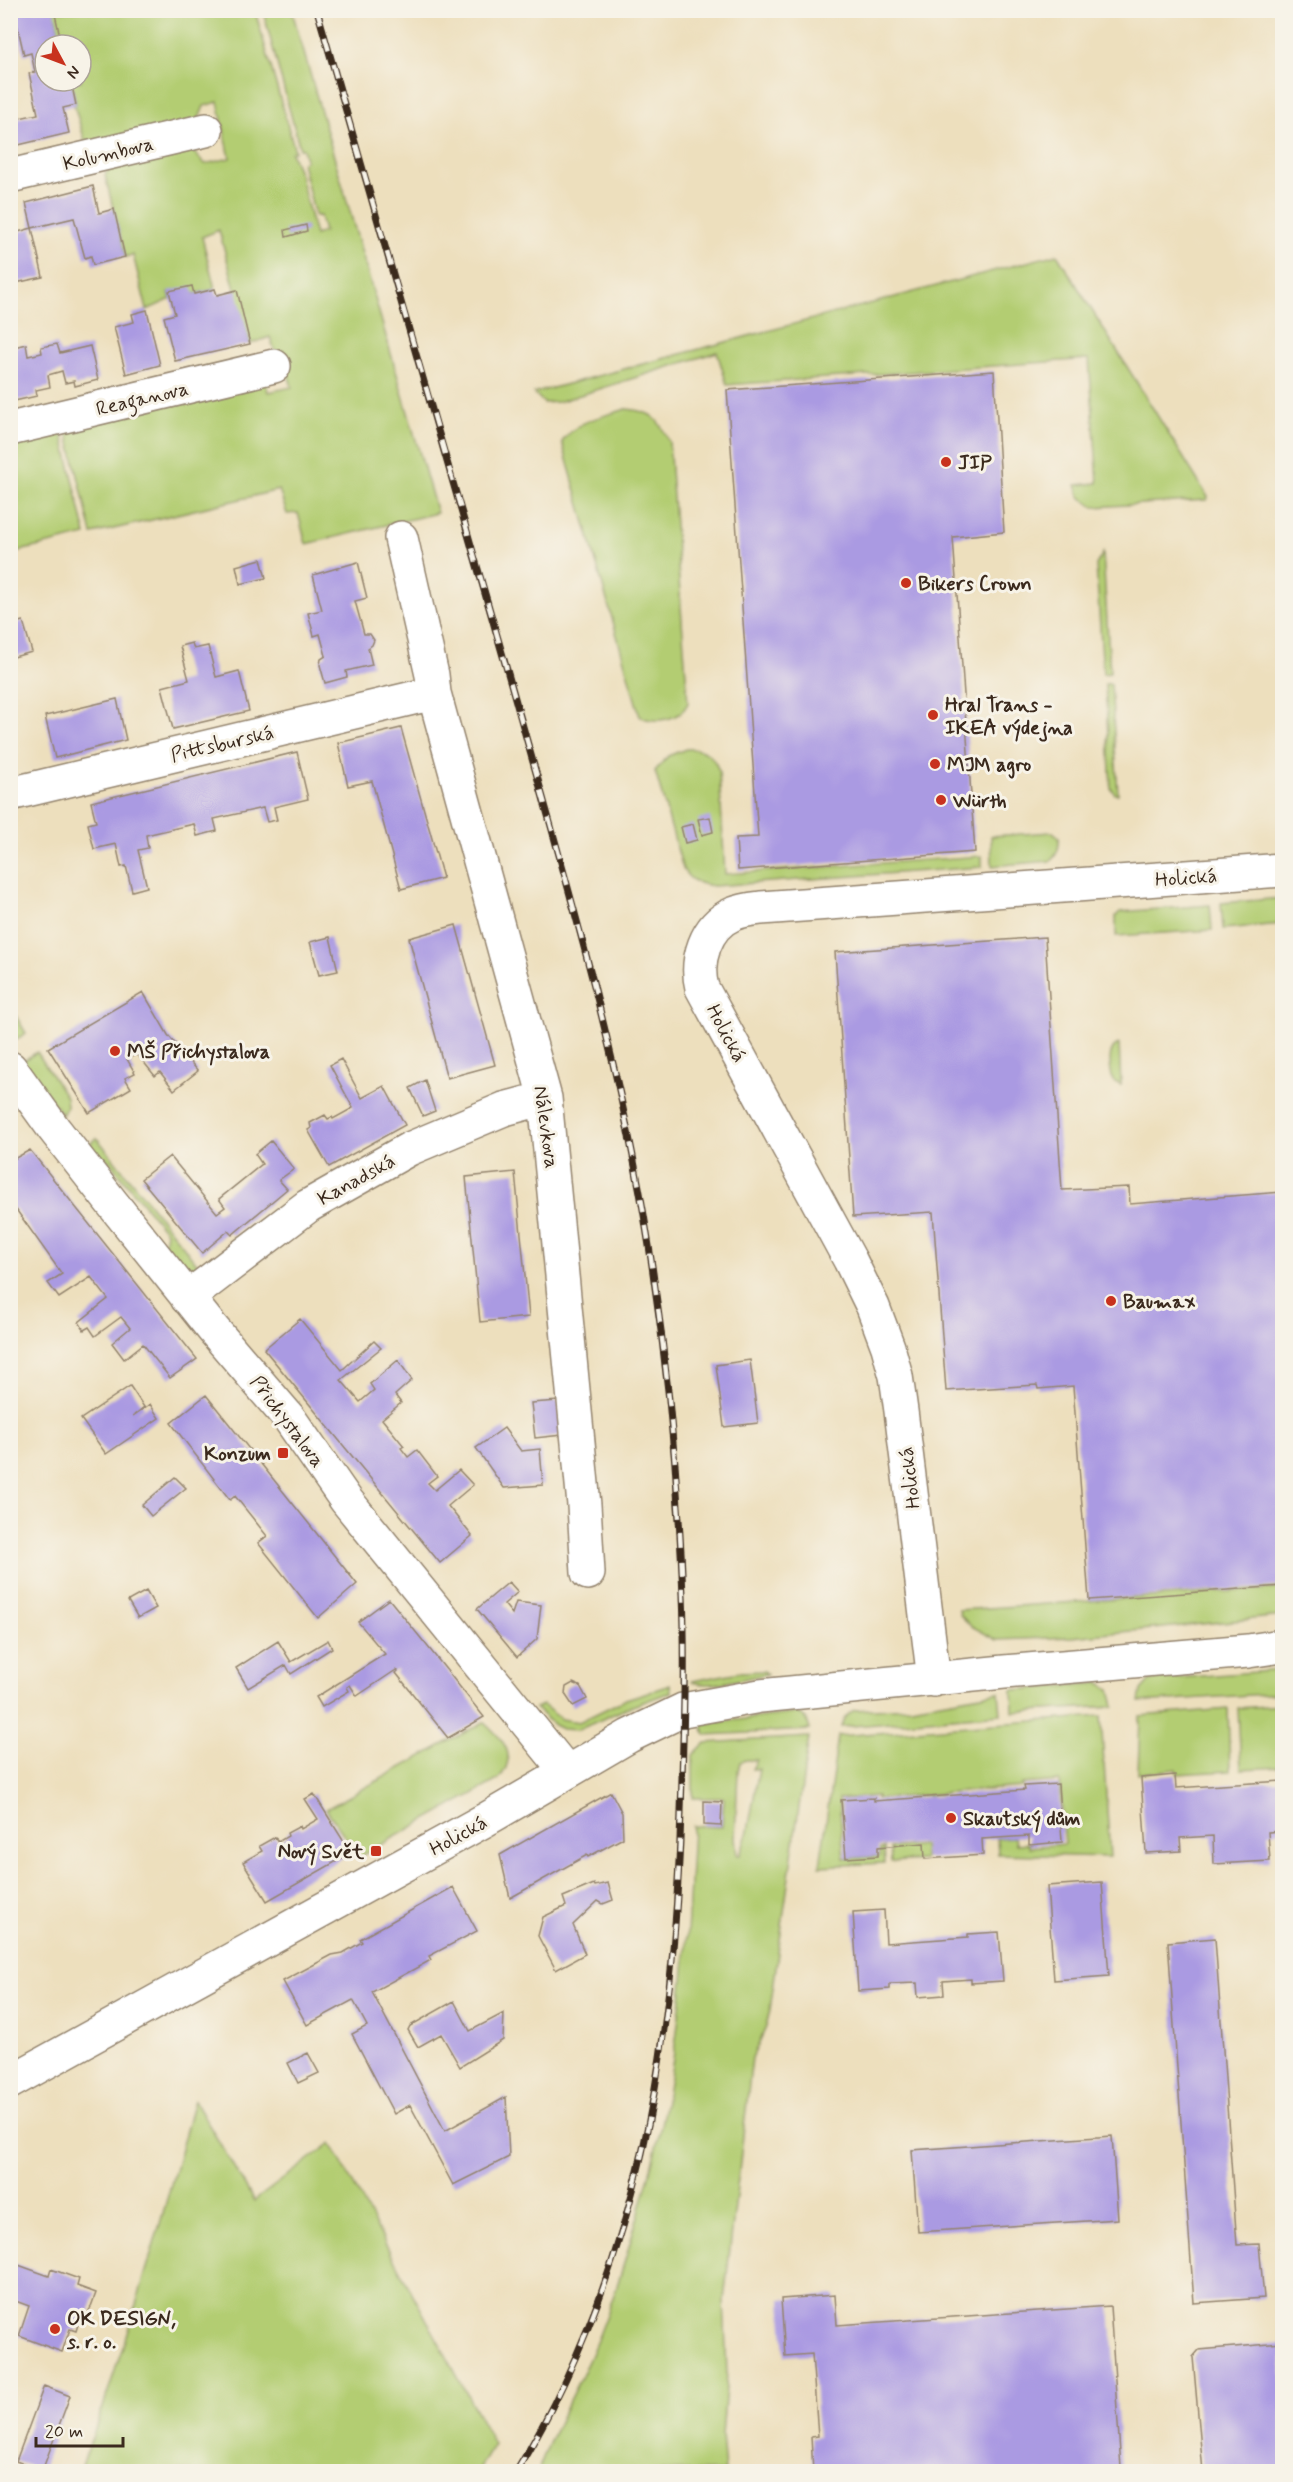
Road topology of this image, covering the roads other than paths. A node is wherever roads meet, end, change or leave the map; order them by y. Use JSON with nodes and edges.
{"nodes":[{"id":1,"x":206,"y":130,"type":"dead end"},
{"id":2,"x":10,"y":176,"type":"edge"},
{"id":3,"x":274,"y":366,"type":"dead end"},
{"id":4,"x":10,"y":429,"type":"edge"},
{"id":5,"x":401,"y":538,"type":"dead end"},
{"id":6,"x":434,"y":693,"type":"junction"},
{"id":7,"x":10,"y":794,"type":"edge"},
{"id":8,"x":1282,"y":870,"type":"edge"},
{"id":9,"x":10,"y":1068,"type":"edge"},
{"id":10,"x":546,"y":1098,"type":"junction"},
{"id":11,"x":20,"y":1101,"type":"edge"},
{"id":12,"x":188,"y":1298,"type":"junction"},
{"id":13,"x":588,"y":1573,"type":"dead end"},
{"id":14,"x":1282,"y":1648,"type":"edge"},
{"id":15,"x":934,"y":1680,"type":"junction"},
{"id":16,"x":567,"y":1772,"type":"junction"},
{"id":17,"x":10,"y":2082,"type":"edge"}],
"edges":[{"from":1,"to":2,"type":"street","name":"Kolumbova"},
{"from":3,"to":4,"type":"street","name":"Reaganova"},
{"from":5,"to":6,"type":"street","name":"Nálevkova"},
{"from":6,"to":7,"type":"street","name":"Pittsburská"},
{"from":6,"to":10,"type":"street","name":"Nálevkova"},
{"from":8,"to":15,"type":"street","name":"Holická"},
{"from":9,"to":11,"type":"street","name":"Přichystalova"},
{"from":10,"to":12,"type":"street","name":"Kanadská"},
{"from":10,"to":13,"type":"street","name":"Nálevkova"},
{"from":11,"to":12,"type":"street","name":"Přichystalova"},
{"from":12,"to":16,"type":"street","name":"Přichystalova"},
{"from":14,"to":15,"type":"street","name":"Holická"},
{"from":15,"to":16,"type":"street","name":"Holická"},
{"from":16,"to":17,"type":"street","name":"Holická"}]}
